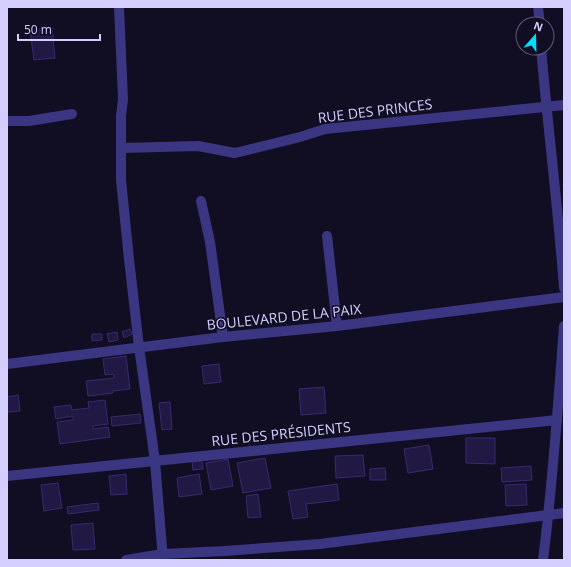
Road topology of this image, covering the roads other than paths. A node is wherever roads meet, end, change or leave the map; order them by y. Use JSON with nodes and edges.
{"nodes":[{"id":1,"x":119,"y":7,"type":"edge"},
{"id":2,"x":543,"y":56,"type":"edge"},
{"id":3,"x":564,"y":104,"type":"edge"},
{"id":4,"x":546,"y":106,"type":"junction"},
{"id":5,"x":72,"y":114,"type":"dead end"},
{"id":6,"x":7,"y":121,"type":"edge"},
{"id":7,"x":121,"y":148,"type":"junction"},
{"id":8,"x":201,"y":201,"type":"dead end"},
{"id":9,"x":327,"y":236,"type":"dead end"},
{"id":10,"x":562,"y":248,"type":"edge"},
{"id":11,"x":564,"y":288,"type":"edge"},
{"id":12,"x":564,"y":297,"type":"edge"},
{"id":13,"x":337,"y":326,"type":"junction"},
{"id":14,"x":564,"y":326,"type":"edge"},
{"id":15,"x":223,"y":337,"type":"junction"},
{"id":16,"x":139,"y":347,"type":"junction"},
{"id":17,"x":7,"y":364,"type":"edge"},
{"id":18,"x":557,"y":420,"type":"junction"},
{"id":19,"x":155,"y":461,"type":"junction"},
{"id":20,"x":7,"y":476,"type":"edge"},
{"id":21,"x":564,"y":513,"type":"edge"},
{"id":22,"x":549,"y":514,"type":"junction"},
{"id":23,"x":163,"y":557,"type":"edge"},
{"id":24,"x":126,"y":560,"type":"edge"},
{"id":25,"x":543,"y":560,"type":"edge"}],
"edges":[{"from":1,"to":7,"type":"street"},
{"from":2,"to":4,"type":"street"},
{"from":3,"to":4,"type":"street","name":"RUE DES PRINCES"},
{"from":4,"to":7,"type":"street","name":"RUE DES PRINCES"},
{"from":4,"to":10,"type":"street"},
{"from":5,"to":6,"type":"street"},
{"from":7,"to":16,"type":"street"},
{"from":8,"to":15,"type":"street"},
{"from":9,"to":13,"type":"street"},
{"from":10,"to":11,"type":"street"},
{"from":12,"to":13,"type":"street","name":"BOULEVARD DE LA PAIX"},
{"from":13,"to":15,"type":"street","name":"BOULEVARD DE LA PAIX"},
{"from":14,"to":18,"type":"street"},
{"from":15,"to":16,"type":"street","name":"BOULEVARD DE LA PAIX"},
{"from":16,"to":17,"type":"street","name":"BOULEVARD DE LA PAIX"},
{"from":16,"to":19,"type":"street"},
{"from":18,"to":19,"type":"street","name":"RUE DES PRÉSIDENTS"},
{"from":18,"to":22,"type":"street"},
{"from":19,"to":20,"type":"street","name":"RUE DES PRÉSIDENTS"},
{"from":19,"to":23,"type":"street"},
{"from":21,"to":22,"type":"street"},
{"from":22,"to":23,"type":"street"},
{"from":22,"to":25,"type":"street"},
{"from":23,"to":24,"type":"street"}]}
